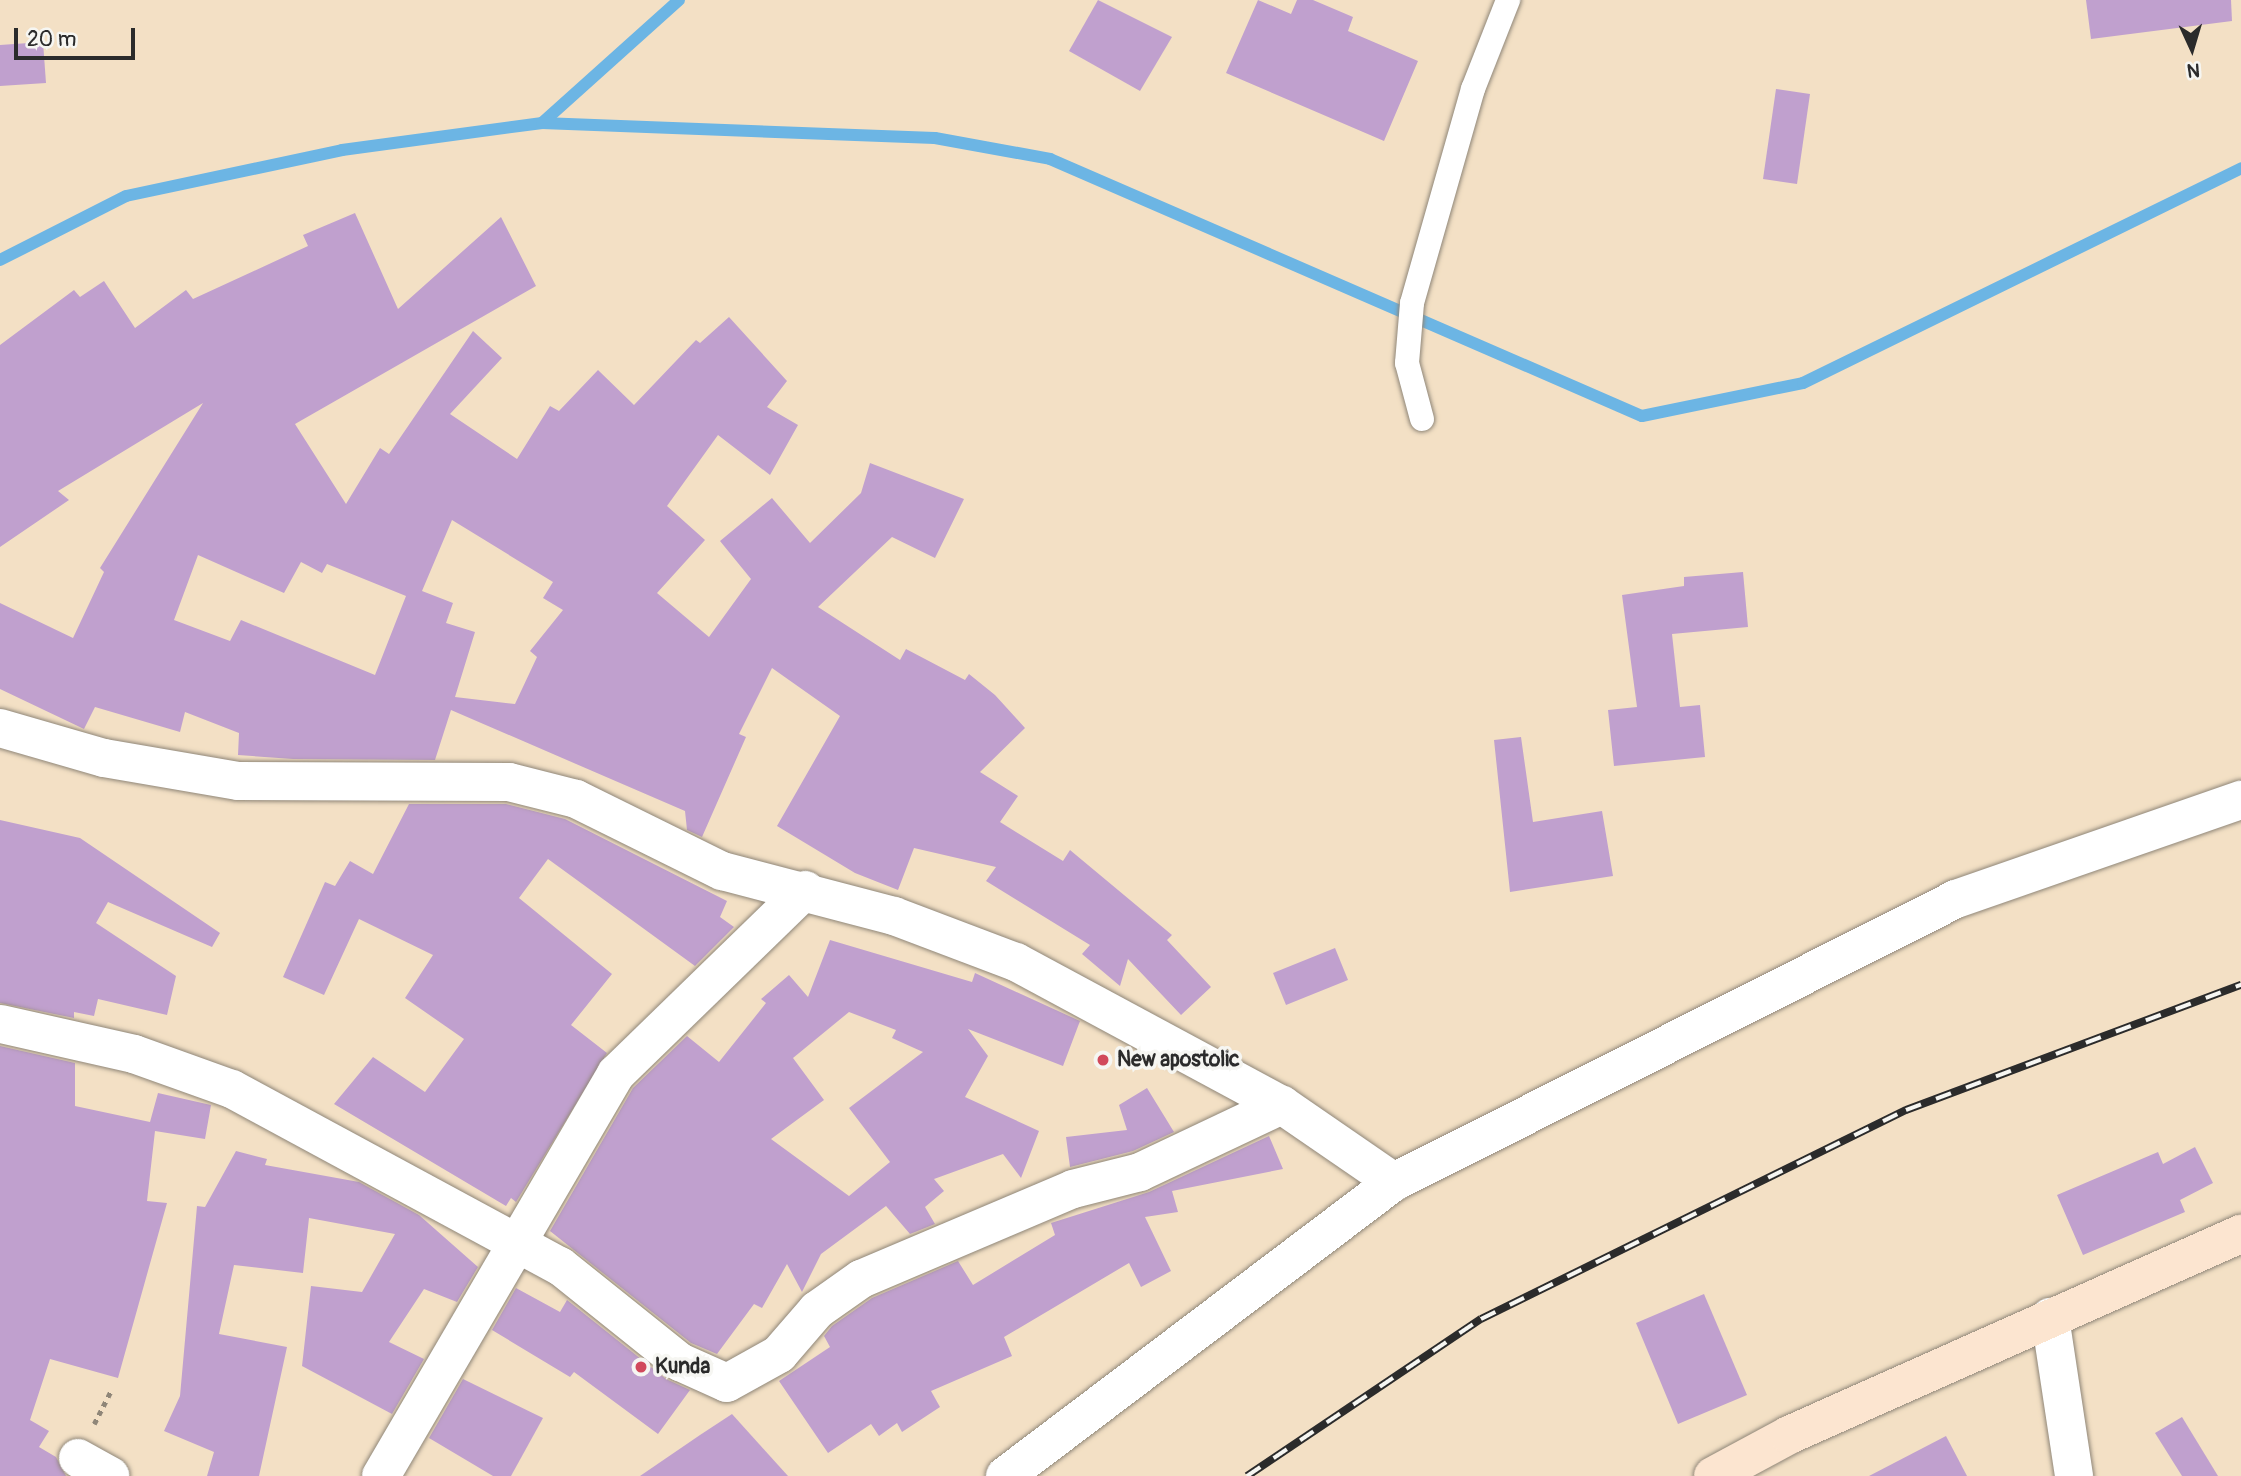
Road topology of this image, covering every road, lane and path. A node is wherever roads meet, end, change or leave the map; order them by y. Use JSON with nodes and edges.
{"nodes":[{"id":1,"x":1508,"y":0,"type":"edge"},
{"id":2,"x":1422,"y":419,"type":"dead end"},
{"id":3,"x":0,"y":728,"type":"edge"},
{"id":4,"x":2241,"y":800,"type":"edge"},
{"id":5,"x":805,"y":890,"type":"junction"},
{"id":6,"x":1,"y":1024,"type":"edge"},
{"id":7,"x":1282,"y":1105,"type":"junction"},
{"id":8,"x":1394,"y":1182,"type":"junction"},
{"id":9,"x":2241,"y":1234,"type":"edge"},
{"id":10,"x":518,"y":1242,"type":"junction"},
{"id":11,"x":2050,"y":1317,"type":"junction"},
{"id":12,"x":381,"y":1476,"type":"edge"},
{"id":13,"x":1005,"y":1476,"type":"edge"},
{"id":14,"x":1713,"y":1476,"type":"edge"},
{"id":15,"x":2074,"y":1476,"type":"edge"}],
"edges":[{"from":1,"to":2,"type":"lane"},
{"from":3,"to":5,"type":"street"},
{"from":4,"to":8,"type":"street"},
{"from":5,"to":7,"type":"street"},
{"from":5,"to":10,"type":"street"},
{"from":6,"to":10,"type":"street"},
{"from":7,"to":8,"type":"street"},
{"from":7,"to":10,"type":"street"},
{"from":8,"to":13,"type":"street"},
{"from":9,"to":11,"type":"street"},
{"from":10,"to":12,"type":"street"},
{"from":11,"to":14,"type":"street"},
{"from":11,"to":15,"type":"street"}]}
